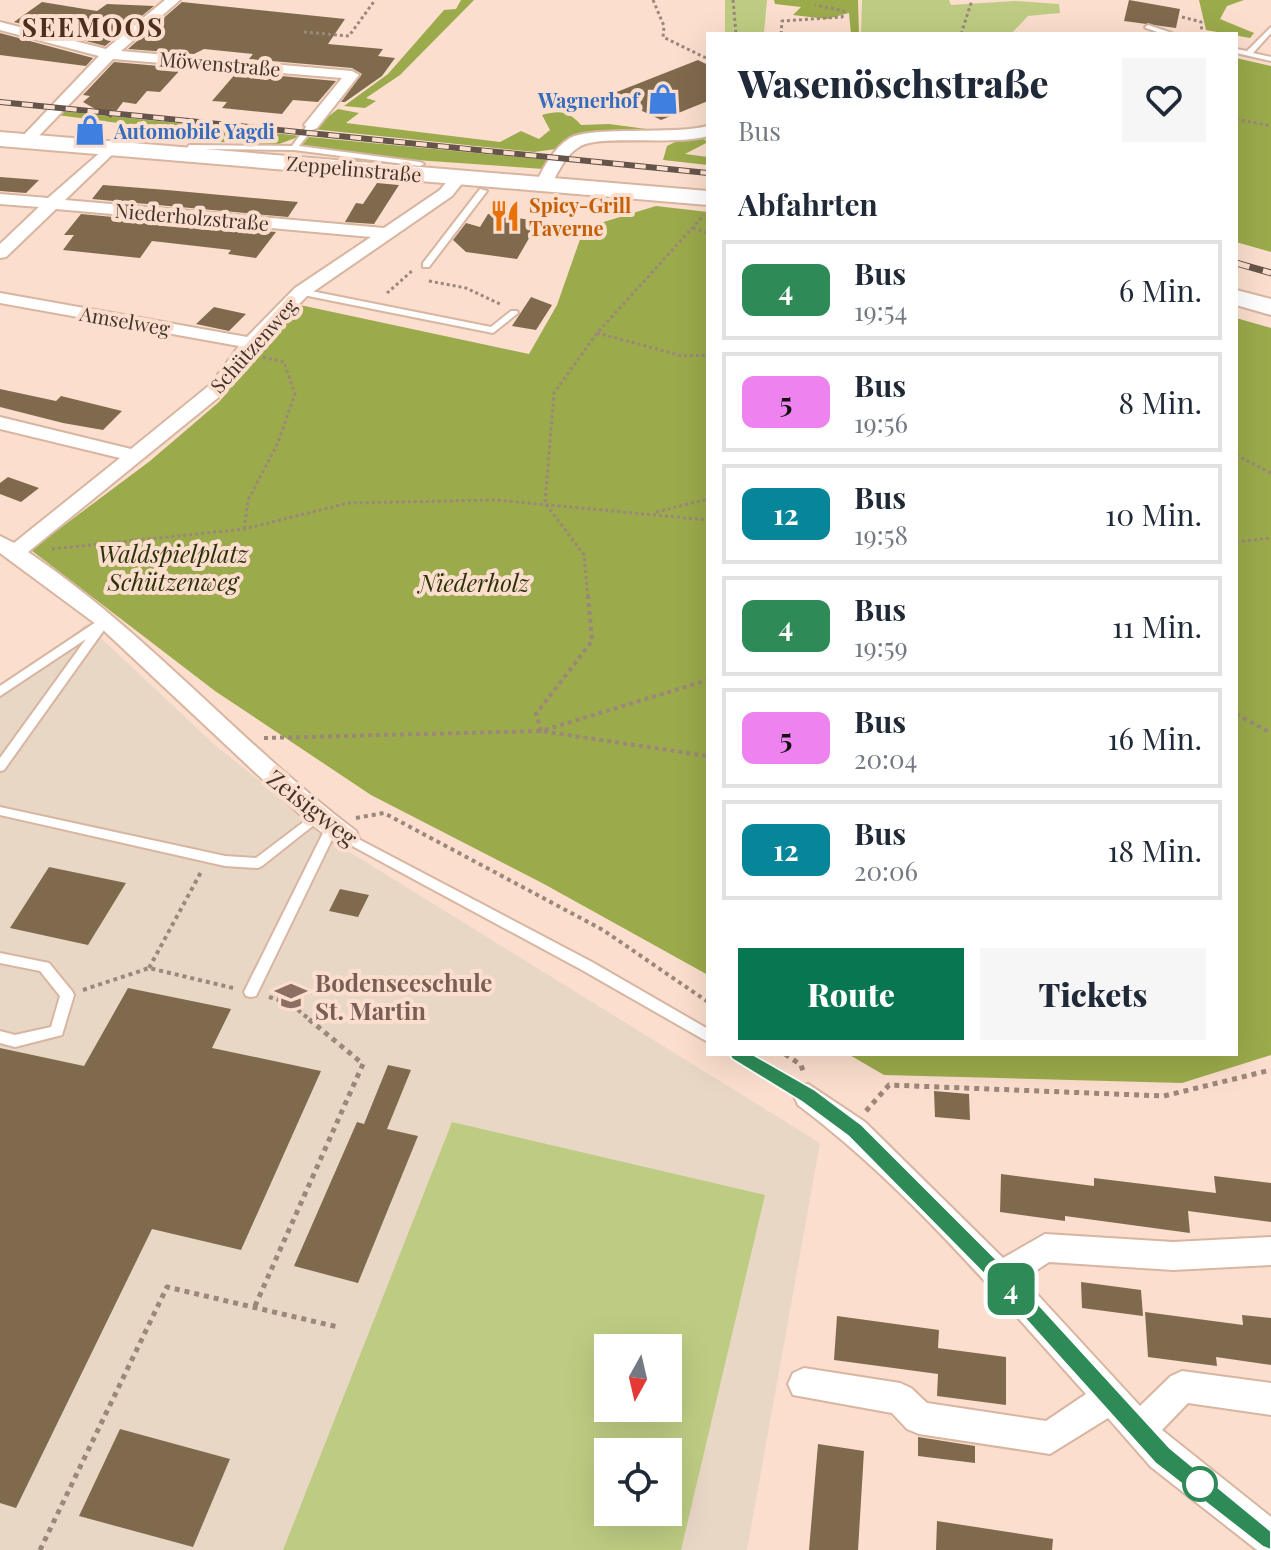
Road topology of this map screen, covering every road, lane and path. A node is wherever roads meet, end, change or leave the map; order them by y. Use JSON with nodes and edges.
{"nodes":[{"id":1,"x":173,"y":0,"type":"edge"},
{"id":2,"x":375,"y":0,"type":"edge"},
{"id":3,"x":653,"y":0,"type":"edge"},
{"id":4,"x":733,"y":0,"type":"edge"},
{"id":5,"x":972,"y":0,"type":"edge"},
{"id":6,"x":815,"y":5,"type":"dead end"},
{"id":7,"x":1182,"y":17,"type":"dead end"},
{"id":8,"x":0,"y":26,"type":"edge"},
{"id":9,"x":1148,"y":27,"type":"dead end"},
{"id":10,"x":1271,"y":29,"type":"edge"},
{"id":11,"x":304,"y":32,"type":"dead end"},
{"id":12,"x":736,"y":32,"type":"edge"},
{"id":13,"x":781,"y":32,"type":"edge"},
{"id":14,"x":962,"y":32,"type":"edge"},
{"id":15,"x":1164,"y":32,"type":"edge"},
{"id":16,"x":1202,"y":32,"type":"edge"},
{"id":17,"x":1238,"y":52,"type":"edge"},
{"id":18,"x":109,"y":54,"type":"junction"},
{"id":19,"x":1248,"y":54,"type":"junction"},
{"id":20,"x":706,"y":58,"type":"edge"},
{"id":21,"x":1271,"y":59,"type":"edge"},
{"id":22,"x":1238,"y":119,"type":"edge"},
{"id":23,"x":312,"y":125,"type":"joint"},
{"id":24,"x":1271,"y":126,"type":"edge"},
{"id":25,"x":706,"y":132,"type":"edge"},
{"id":26,"x":0,"y":139,"type":"edge"},
{"id":27,"x":25,"y":142,"type":"junction"},
{"id":28,"x":111,"y":148,"type":"junction"},
{"id":29,"x":294,"y":148,"type":"junction"},
{"id":30,"x":189,"y":151,"type":"junction"},
{"id":31,"x":420,"y":164,"type":"dead end"},
{"id":32,"x":459,"y":177,"type":"junction"},
{"id":33,"x":544,"y":183,"type":"junction"},
{"id":34,"x":483,"y":191,"type":"dead end"},
{"id":35,"x":706,"y":198,"type":"edge"},
{"id":36,"x":0,"y":199,"type":"edge"},
{"id":37,"x":55,"y":204,"type":"junction"},
{"id":38,"x":706,"y":212,"type":"edge"},
{"id":39,"x":693,"y":228,"type":"junction"},
{"id":40,"x":706,"y":232,"type":"edge"},
{"id":41,"x":384,"y":233,"type":"junction"},
{"id":42,"x":0,"y":253,"type":"edge"},
{"id":43,"x":426,"y":265,"type":"joint"},
{"id":44,"x":429,"y":281,"type":"dead end"},
{"id":45,"x":301,"y":292,"type":"junction"},
{"id":46,"x":0,"y":298,"type":"edge"},
{"id":47,"x":1238,"y":298,"type":"edge"},
{"id":48,"x":1271,"y":307,"type":"edge"},
{"id":49,"x":372,"y":308,"type":"junction"},
{"id":50,"x":514,"y":313,"type":"joint"},
{"id":51,"x":597,"y":333,"type":"junction"},
{"id":52,"x":248,"y":348,"type":"junction"},
{"id":53,"x":706,"y":355,"type":"edge"},
{"id":54,"x":0,"y":423,"type":"edge"},
{"id":55,"x":133,"y":455,"type":"junction"},
{"id":56,"x":1238,"y":456,"type":"edge"},
{"id":57,"x":1271,"y":473,"type":"edge"},
{"id":58,"x":706,"y":500,"type":"edge"},
{"id":59,"x":545,"y":503,"type":"junction"},
{"id":60,"x":650,"y":514,"type":"junction"},
{"id":61,"x":706,"y":520,"type":"edge"},
{"id":62,"x":244,"y":529,"type":"junction"},
{"id":63,"x":1271,"y":538,"type":"edge"},
{"id":64,"x":1238,"y":542,"type":"edge"},
{"id":65,"x":7,"y":548,"type":"edge"},
{"id":66,"x":105,"y":620,"type":"junction"},
{"id":67,"x":706,"y":681,"type":"edge"},
{"id":68,"x":0,"y":692,"type":"edge"},
{"id":69,"x":1238,"y":715,"type":"edge"},
{"id":70,"x":541,"y":731,"type":"junction"},
{"id":71,"x":1271,"y":733,"type":"edge"},
{"id":72,"x":231,"y":739,"type":"junction"},
{"id":73,"x":706,"y":756,"type":"edge"},
{"id":74,"x":0,"y":767,"type":"edge"},
{"id":75,"x":0,"y":811,"type":"edge"},
{"id":76,"x":331,"y":826,"type":"junction"},
{"id":77,"x":208,"y":857,"type":"junction"},
{"id":78,"x":0,"y":958,"type":"edge"},
{"id":79,"x":149,"y":968,"type":"junction"},
{"id":80,"x":251,"y":992,"type":"junction"},
{"id":81,"x":67,"y":995,"type":"junction"},
{"id":82,"x":706,"y":1001,"type":"edge"},
{"id":83,"x":706,"y":1035,"type":"edge"},
{"id":84,"x":0,"y":1037,"type":"edge"},
{"id":85,"x":741,"y":1056,"type":"edge"},
{"id":86,"x":1271,"y":1070,"type":"edge"},
{"id":87,"x":808,"y":1096,"type":"joint"},
{"id":88,"x":850,"y":1127,"type":"junction"},
{"id":89,"x":1271,"y":1251,"type":"edge"},
{"id":90,"x":1000,"y":1276,"type":"junction"},
{"id":91,"x":255,"y":1306,"type":"junction"},
{"id":92,"x":338,"y":1327,"type":"dead end"},
{"id":93,"x":804,"y":1384,"type":"dead end"},
{"id":94,"x":1109,"y":1398,"type":"junction"},
{"id":95,"x":1271,"y":1399,"type":"edge"},
{"id":96,"x":1138,"y":1431,"type":"junction"},
{"id":97,"x":1271,"y":1539,"type":"edge"},
{"id":98,"x":40,"y":1550,"type":"edge"}],
"edges":[{"from":1,"to":18,"type":"street"},
{"from":2,"to":11,"type":"path"},
{"from":3,"to":20,"type":"path"},
{"from":4,"to":12,"type":"path"},
{"from":5,"to":14,"type":"path"},
{"from":6,"to":13,"type":"path"},
{"from":7,"to":16,"type":"path"},
{"from":8,"to":18,"type":"street","name":"Möwenstraße"},
{"from":9,"to":15,"type":"lane"},
{"from":10,"to":19,"type":"lane"},
{"from":17,"to":19,"type":"lane"},
{"from":18,"to":23,"type":"street","name":"Möwenstraße"},
{"from":18,"to":27,"type":"street"},
{"from":19,"to":21,"type":"lane"},
{"from":22,"to":24,"type":"path"},
{"from":23,"to":29,"type":"lane","name":"Möwenstraße"},
{"from":25,"to":33,"type":"street"},
{"from":26,"to":27,"type":"main road","name":"Zeppelinstraße"},
{"from":27,"to":28,"type":"main road","name":"Zeppelinstraße"},
{"from":28,"to":30,"type":"main road","name":"Zeppelinstraße"},
{"from":28,"to":37,"type":"street"},
{"from":29,"to":30,"type":"lane"},
{"from":29,"to":31,"type":"lane"},
{"from":30,"to":32,"type":"main road","name":"Zeppelinstraße"},
{"from":32,"to":33,"type":"main road","name":"Zeppelinstraße"},
{"from":32,"to":41,"type":"street","name":"Schützenweg"},
{"from":33,"to":35,"type":"main road","name":"Zeppelinstraße"},
{"from":34,"to":43,"type":"lane"},
{"from":36,"to":37,"type":"street","name":"Niederholzstraße"},
{"from":37,"to":41,"type":"street","name":"Niederholzstraße"},
{"from":37,"to":42,"type":"street"},
{"from":38,"to":39,"type":"path"},
{"from":39,"to":40,"type":"path"},
{"from":39,"to":51,"type":"path"},
{"from":41,"to":45,"type":"street","name":"Schützenweg"},
{"from":43,"to":49,"type":"path"},
{"from":44,"to":50,"type":"path"},
{"from":45,"to":49,"type":"lane"},
{"from":45,"to":52,"type":"street","name":"Schützenweg"},
{"from":46,"to":52,"type":"street","name":"Amselweg"},
{"from":47,"to":48,"type":"main road"},
{"from":49,"to":50,"type":"lane"},
{"from":51,"to":53,"type":"path"},
{"from":51,"to":59,"type":"path"},
{"from":52,"to":55,"type":"street","name":"Schützenweg"},
{"from":52,"to":62,"type":"path"},
{"from":54,"to":55,"type":"street"},
{"from":55,"to":65,"type":"street","name":"Schützenweg"},
{"from":56,"to":57,"type":"path"},
{"from":58,"to":60,"type":"path"},
{"from":59,"to":60,"type":"path"},
{"from":59,"to":62,"type":"path"},
{"from":59,"to":70,"type":"path"},
{"from":60,"to":61,"type":"path"},
{"from":62,"to":65,"type":"path"},
{"from":63,"to":64,"type":"path"},
{"from":65,"to":66,"type":"street","name":"Zeisigweg"},
{"from":66,"to":68,"type":"lane"},
{"from":66,"to":72,"type":"street","name":"Zeisigweg"},
{"from":66,"to":74,"type":"lane"},
{"from":67,"to":70,"type":"path"},
{"from":69,"to":71,"type":"path"},
{"from":70,"to":72,"type":"path"},
{"from":70,"to":73,"type":"path"},
{"from":72,"to":76,"type":"street","name":"Zeisigweg"},
{"from":75,"to":77,"type":"lane"},
{"from":76,"to":77,"type":"lane"},
{"from":76,"to":80,"type":"lane"},
{"from":76,"to":82,"type":"path"},
{"from":76,"to":83,"type":"lane","name":"Zeisigweg"},
{"from":77,"to":79,"type":"path"},
{"from":78,"to":81,"type":"lane"},
{"from":79,"to":80,"type":"path"},
{"from":79,"to":81,"type":"path"},
{"from":80,"to":91,"type":"path"},
{"from":81,"to":84,"type":"lane"},
{"from":85,"to":87,"type":"lane"},
{"from":86,"to":88,"type":"path"},
{"from":87,"to":88,"type":"street"},
{"from":88,"to":90,"type":"street"},
{"from":89,"to":90,"type":"street"},
{"from":90,"to":94,"type":"street"},
{"from":91,"to":92,"type":"path"},
{"from":91,"to":98,"type":"path"},
{"from":93,"to":94,"type":"street"},
{"from":94,"to":96,"type":"street"},
{"from":95,"to":96,"type":"street"},
{"from":96,"to":97,"type":"street"}]}
